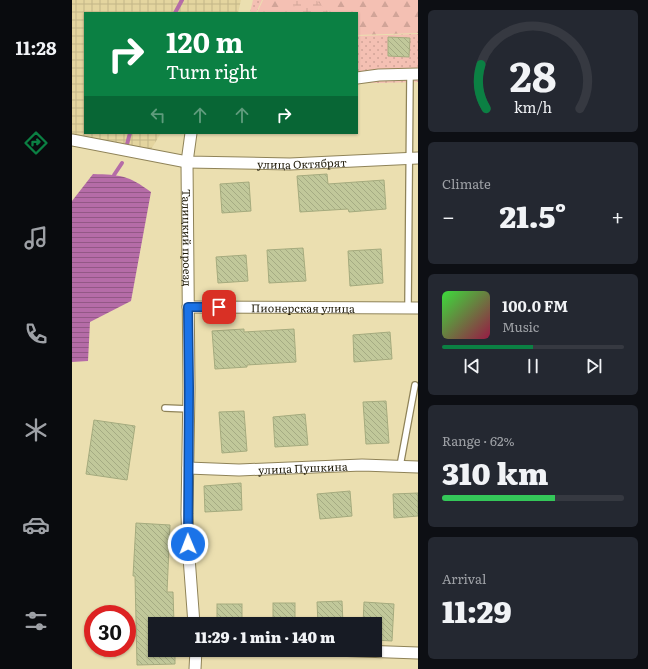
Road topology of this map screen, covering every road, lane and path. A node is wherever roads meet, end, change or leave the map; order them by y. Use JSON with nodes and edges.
{"nodes":[{"id":1,"x":414,"y":74,"type":"edge"},
{"id":2,"x":358,"y":78,"type":"edge"},
{"id":3,"x":191,"y":134,"type":"edge"},
{"id":4,"x":72,"y":140,"type":"edge"},
{"id":5,"x":414,"y":158,"type":"edge"},
{"id":6,"x":187,"y":162,"type":"junction"},
{"id":7,"x":188,"y":307,"type":"junction"},
{"id":8,"x":413,"y":308,"type":"edge"},
{"id":9,"x":415,"y":384,"type":"dead end"},
{"id":10,"x":164,"y":408,"type":"dead end"},
{"id":11,"x":188,"y":409,"type":"junction"},
{"id":12,"x":400,"y":466,"type":"junction"},
{"id":13,"x":418,"y":467,"type":"edge"},
{"id":14,"x":188,"y":468,"type":"junction"},
{"id":15,"x":193,"y":617,"type":"edge"},
{"id":16,"x":382,"y":652,"type":"edge"},
{"id":17,"x":418,"y":653,"type":"edge"},
{"id":18,"x":196,"y":657,"type":"edge"},
{"id":19,"x":195,"y":669,"type":"edge"}],
"edges":[{"from":1,"to":2,"type":"street"},
{"from":1,"to":5,"type":"lane"},
{"from":3,"to":6,"type":"street","name":"Талицкий проезд"},
{"from":4,"to":6,"type":"street","name":"улица Октябрят"},
{"from":5,"to":6,"type":"street","name":"улица Октябрят"},
{"from":5,"to":8,"type":"lane"},
{"from":6,"to":7,"type":"street","name":"Талицкий проезд"},
{"from":7,"to":8,"type":"street","name":"Пионерская улица"},
{"from":7,"to":11,"type":"street","name":"Талицкий проезд"},
{"from":9,"to":12,"type":"lane"},
{"from":10,"to":11,"type":"lane"},
{"from":11,"to":14,"type":"street","name":"Талицкий проезд"},
{"from":12,"to":13,"type":"street","name":"улица Пушкина"},
{"from":12,"to":14,"type":"street","name":"улица Пушкина"},
{"from":14,"to":15,"type":"street","name":"Талицкий проезд"},
{"from":16,"to":17,"type":"street"},
{"from":18,"to":19,"type":"street"}]}
